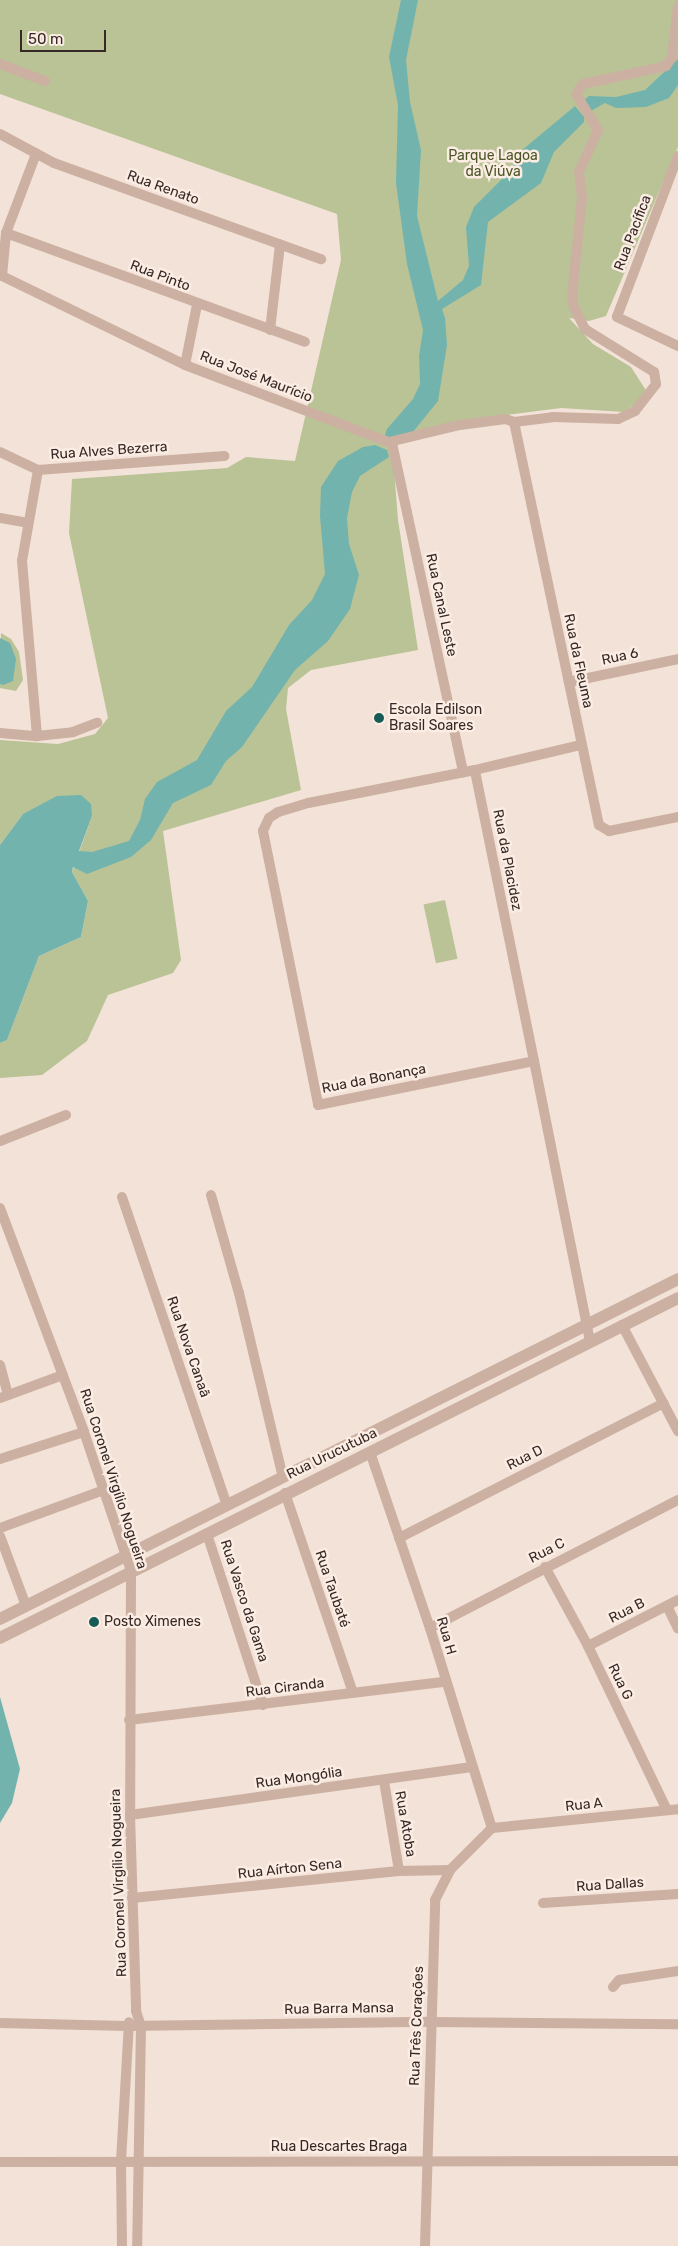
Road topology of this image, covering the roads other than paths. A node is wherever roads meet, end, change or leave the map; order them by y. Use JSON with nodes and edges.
{"nodes":[{"id":1,"x":678,"y":6,"type":"edge"},
{"id":2,"x":0,"y":64,"type":"edge"},
{"id":3,"x":45,"y":81,"type":"dead end"},
{"id":4,"x":0,"y":134,"type":"edge"},
{"id":5,"x":36,"y":154,"type":"junction"},
{"id":6,"x":678,"y":156,"type":"edge"},
{"id":7,"x":6,"y":233,"type":"junction"},
{"id":8,"x":280,"y":245,"type":"junction"},
{"id":9,"x":321,"y":259,"type":"dead end"},
{"id":10,"x":1,"y":275,"type":"edge"},
{"id":11,"x":197,"y":305,"type":"junction"},
{"id":12,"x":270,"y":330,"type":"junction"},
{"id":13,"x":305,"y":342,"type":"dead end"},
{"id":14,"x":678,"y":346,"type":"edge"},
{"id":15,"x":185,"y":365,"type":"junction"},
{"id":16,"x":514,"y":422,"type":"junction"},
{"id":17,"x":392,"y":443,"type":"junction"},
{"id":18,"x":0,"y":452,"type":"edge"},
{"id":19,"x":224,"y":456,"type":"dead end"},
{"id":20,"x":38,"y":470,"type":"junction"},
{"id":21,"x":0,"y":518,"type":"edge"},
{"id":22,"x":27,"y":523,"type":"junction"},
{"id":23,"x":678,"y":659,"type":"edge"},
{"id":24,"x":568,"y":682,"type":"junction"},
{"id":25,"x":97,"y":723,"type":"dead end"},
{"id":26,"x":0,"y":733,"type":"edge"},
{"id":27,"x":37,"y":736,"type":"junction"},
{"id":28,"x":581,"y":746,"type":"junction"},
{"id":29,"x":475,"y":770,"type":"junction"},
{"id":30,"x":463,"y":772,"type":"junction"},
{"id":31,"x":678,"y":816,"type":"edge"},
{"id":32,"x":534,"y":1062,"type":"junction"},
{"id":33,"x":66,"y":1115,"type":"dead end"},
{"id":34,"x":0,"y":1141,"type":"edge"},
{"id":35,"x":211,"y":1195,"type":"dead end"},
{"id":36,"x":122,"y":1197,"type":"dead end"},
{"id":37,"x":0,"y":1208,"type":"edge"},
{"id":38,"x":678,"y":1279,"type":"edge"},
{"id":39,"x":678,"y":1298,"type":"edge"},
{"id":40,"x":586,"y":1324,"type":"junction"},
{"id":41,"x":622,"y":1325,"type":"junction"},
{"id":42,"x":590,"y":1342,"type":"junction"},
{"id":43,"x":0,"y":1365,"type":"edge"},
{"id":44,"x":64,"y":1375,"type":"junction"},
{"id":45,"x":449,"y":1396,"type":"junction"},
{"id":46,"x":4,"y":1397,"type":"edge"},
{"id":47,"x":664,"y":1403,"type":"junction"},
{"id":48,"x":423,"y":1409,"type":"junction"},
{"id":49,"x":456,"y":1409,"type":"junction"},
{"id":50,"x":430,"y":1422,"type":"junction"},
{"id":51,"x":678,"y":1431,"type":"edge"},
{"id":52,"x":84,"y":1432,"type":"junction"},
{"id":53,"x":370,"y":1452,"type":"junction"},
{"id":54,"x":0,"y":1459,"type":"edge"},
{"id":55,"x":283,"y":1478,"type":"junction"},
{"id":56,"x":104,"y":1490,"type":"junction"},
{"id":57,"x":285,"y":1493,"type":"junction"},
{"id":58,"x":678,"y":1500,"type":"edge"},
{"id":59,"x":227,"y":1506,"type":"junction"},
{"id":60,"x":0,"y":1528,"type":"edge"},
{"id":61,"x":208,"y":1534,"type":"junction"},
{"id":62,"x":0,"y":1536,"type":"edge"},
{"id":63,"x":399,"y":1538,"type":"junction"},
{"id":64,"x":127,"y":1558,"type":"junction"},
{"id":65,"x":545,"y":1567,"type":"junction"},
{"id":66,"x":131,"y":1572,"type":"junction"},
{"id":67,"x":678,"y":1600,"type":"edge"},
{"id":68,"x":26,"y":1606,"type":"junction"},
{"id":69,"x":667,"y":1606,"type":"junction"},
{"id":70,"x":0,"y":1618,"type":"edge"},
{"id":71,"x":430,"y":1628,"type":"junction"},
{"id":72,"x":678,"y":1629,"type":"edge"},
{"id":73,"x":0,"y":1638,"type":"edge"},
{"id":74,"x":588,"y":1646,"type":"junction"},
{"id":75,"x":445,"y":1682,"type":"junction"},
{"id":76,"x":353,"y":1693,"type":"junction"},
{"id":77,"x":263,"y":1705,"type":"junction"},
{"id":78,"x":129,"y":1720,"type":"junction"},
{"id":79,"x":472,"y":1767,"type":"junction"},
{"id":80,"x":384,"y":1781,"type":"junction"},
{"id":81,"x":678,"y":1809,"type":"edge"},
{"id":82,"x":667,"y":1810,"type":"junction"},
{"id":83,"x":130,"y":1815,"type":"junction"},
{"id":84,"x":492,"y":1828,"type":"junction"},
{"id":85,"x":450,"y":1870,"type":"junction"},
{"id":86,"x":399,"y":1871,"type":"junction"},
{"id":87,"x":678,"y":1894,"type":"edge"},
{"id":88,"x":132,"y":1898,"type":"junction"},
{"id":89,"x":543,"y":1903,"type":"dead end"},
{"id":90,"x":678,"y":1971,"type":"edge"},
{"id":91,"x":613,"y":1987,"type":"dead end"},
{"id":92,"x":136,"y":2011,"type":"junction"},
{"id":93,"x":430,"y":2022,"type":"junction"},
{"id":94,"x":0,"y":2023,"type":"edge"},
{"id":95,"x":678,"y":2024,"type":"edge"},
{"id":96,"x":126,"y":2026,"type":"junction"},
{"id":97,"x":141,"y":2026,"type":"junction"},
{"id":98,"x":426,"y":2160,"type":"junction"},
{"id":99,"x":121,"y":2161,"type":"junction"},
{"id":100,"x":136,"y":2161,"type":"junction"},
{"id":101,"x":0,"y":2162,"type":"edge"},
{"id":102,"x":678,"y":2162,"type":"edge"},
{"id":103,"x":122,"y":2246,"type":"edge"},
{"id":104,"x":137,"y":2246,"type":"edge"},
{"id":105,"x":425,"y":2246,"type":"edge"}],
"edges":[{"from":1,"to":16,"type":"street"},
{"from":2,"to":3,"type":"street"},
{"from":4,"to":5,"type":"street","name":"Rua Renato"},
{"from":5,"to":7,"type":"street"},
{"from":5,"to":8,"type":"street","name":"Rua Renato"},
{"from":6,"to":14,"type":"street","name":"Rua Pacífica"},
{"from":7,"to":10,"type":"street"},
{"from":7,"to":11,"type":"street","name":"Rua Pinto"},
{"from":8,"to":9,"type":"street","name":"Rua Renato"},
{"from":8,"to":12,"type":"street"},
{"from":10,"to":15,"type":"street","name":"Rua José Maurício"},
{"from":11,"to":12,"type":"street","name":"Rua Pinto"},
{"from":11,"to":15,"type":"street"},
{"from":12,"to":13,"type":"street","name":"Rua Pinto"},
{"from":15,"to":17,"type":"street","name":"Rua José Maurício"},
{"from":16,"to":17,"type":"street"},
{"from":16,"to":24,"type":"street","name":"Rua da Fleuma"},
{"from":17,"to":30,"type":"street","name":"Rua Canal Leste"},
{"from":18,"to":20,"type":"street","name":"Rua Alves Bezerra"},
{"from":19,"to":20,"type":"street","name":"Rua Alves Bezerra"},
{"from":20,"to":22,"type":"street"},
{"from":21,"to":22,"type":"street"},
{"from":22,"to":27,"type":"street"},
{"from":23,"to":24,"type":"street","name":"Rua 6"},
{"from":24,"to":28,"type":"street","name":"Rua da Fleuma"},
{"from":25,"to":27,"type":"street"},
{"from":26,"to":27,"type":"street"},
{"from":28,"to":29,"type":"street"},
{"from":28,"to":31,"type":"street","name":"Rua da Fleuma"},
{"from":29,"to":30,"type":"street","name":"Rua da Bonança"},
{"from":29,"to":32,"type":"street","name":"Rua da Placidez"},
{"from":30,"to":32,"type":"street","name":"Rua da Bonança"},
{"from":32,"to":40,"type":"street"},
{"from":33,"to":34,"type":"street"},
{"from":35,"to":55,"type":"street"},
{"from":36,"to":59,"type":"street","name":"Rua Nova Canaã"},
{"from":37,"to":44,"type":"street","name":"Rua Coronel Virgílio Nogueira"},
{"from":38,"to":40,"type":"street","name":"Rua Urucutuba"},
{"from":39,"to":41,"type":"street","name":"Rua Urucutuba"},
{"from":40,"to":42,"type":"street"},
{"from":40,"to":45,"type":"street","name":"Rua Urucutuba"},
{"from":41,"to":42,"type":"street","name":"Rua Urucutuba"},
{"from":41,"to":47,"type":"street"},
{"from":42,"to":49,"type":"street","name":"Rua Urucutuba"},
{"from":43,"to":46,"type":"street"},
{"from":44,"to":46,"type":"street"},
{"from":44,"to":52,"type":"street","name":"Rua Coronel Virgílio Nogueira"},
{"from":45,"to":48,"type":"street","name":"Rua Urucutuba"},
{"from":45,"to":49,"type":"street"},
{"from":47,"to":51,"type":"street"},
{"from":47,"to":63,"type":"street","name":"Rua D"},
{"from":48,"to":50,"type":"street"},
{"from":48,"to":55,"type":"street","name":"Rua Urucutuba"},
{"from":49,"to":50,"type":"street","name":"Rua Urucutuba"},
{"from":50,"to":53,"type":"street","name":"Rua Urucutuba"},
{"from":52,"to":54,"type":"street"},
{"from":52,"to":56,"type":"street","name":"Rua Coronel Virgílio Nogueira"},
{"from":53,"to":57,"type":"street","name":"Rua Urucutuba"},
{"from":53,"to":63,"type":"street","name":"Rua H"},
{"from":55,"to":59,"type":"street","name":"Rua Urucutuba"},
{"from":56,"to":60,"type":"street"},
{"from":56,"to":64,"type":"street","name":"Rua Coronel Virgílio Nogueira"},
{"from":57,"to":61,"type":"street","name":"Rua Urucutuba"},
{"from":57,"to":76,"type":"street","name":"Rua Taubaté"},
{"from":58,"to":65,"type":"street","name":"Rua C"},
{"from":59,"to":64,"type":"street","name":"Rua Urucutuba"},
{"from":61,"to":66,"type":"street","name":"Rua Urucutuba"},
{"from":61,"to":77,"type":"street","name":"Rua Vasco da Gama"},
{"from":62,"to":68,"type":"street"},
{"from":63,"to":71,"type":"street","name":"Rua H"},
{"from":64,"to":66,"type":"street","name":"Rua Coronel Virgílio Nogueira"},
{"from":64,"to":68,"type":"street","name":"Rua Urucutuba"},
{"from":65,"to":71,"type":"street","name":"Rua C"},
{"from":65,"to":74,"type":"street","name":"Rua G"},
{"from":66,"to":73,"type":"street","name":"Rua Urucutuba"},
{"from":66,"to":78,"type":"street","name":"Rua Coronel Virgílio Nogueira"},
{"from":67,"to":69,"type":"street","name":"Rua B"},
{"from":68,"to":70,"type":"street","name":"Rua Urucutuba"},
{"from":69,"to":72,"type":"street"},
{"from":69,"to":74,"type":"street","name":"Rua B"},
{"from":71,"to":75,"type":"street","name":"Rua H"},
{"from":74,"to":82,"type":"street","name":"Rua G"},
{"from":75,"to":76,"type":"street","name":"Rua Ciranda"},
{"from":75,"to":79,"type":"street","name":"Rua H"},
{"from":76,"to":77,"type":"street","name":"Rua Ciranda"},
{"from":77,"to":78,"type":"street","name":"Rua Ciranda"},
{"from":78,"to":83,"type":"street","name":"Rua Coronel Virgílio Nogueira"},
{"from":79,"to":80,"type":"street","name":"Rua Mongólia"},
{"from":79,"to":84,"type":"street","name":"Rua H"},
{"from":80,"to":83,"type":"street","name":"Rua Mongólia"},
{"from":80,"to":86,"type":"street","name":"Rua Atoba"},
{"from":81,"to":82,"type":"street","name":"Rua A"},
{"from":82,"to":84,"type":"street","name":"Rua A"},
{"from":83,"to":88,"type":"street","name":"Rua Coronel Virgílio Nogueira"},
{"from":84,"to":85,"type":"street","name":"Rua Três Corações"},
{"from":85,"to":86,"type":"street","name":"Rua Aírton Sena"},
{"from":85,"to":93,"type":"street","name":"Rua Três Corações"},
{"from":86,"to":88,"type":"street","name":"Rua Aírton Sena"},
{"from":87,"to":89,"type":"street","name":"Rua Dallas"},
{"from":88,"to":92,"type":"street","name":"Rua Coronel Virgílio Nogueira"},
{"from":90,"to":91,"type":"street"},
{"from":92,"to":96,"type":"street"},
{"from":92,"to":97,"type":"street","name":"Rua Coronel Virgílio Nogueira"},
{"from":93,"to":95,"type":"street","name":"Rua Barra Mansa"},
{"from":93,"to":97,"type":"street","name":"Rua Barra Mansa"},
{"from":93,"to":98,"type":"street","name":"Rua Três Corações"},
{"from":94,"to":96,"type":"street","name":"Rua Barra Mansa"},
{"from":96,"to":97,"type":"street","name":"Rua Barra Mansa"},
{"from":96,"to":99,"type":"street"},
{"from":97,"to":100,"type":"street","name":"Rua Coronel Virgílio Nogueira"},
{"from":98,"to":100,"type":"street","name":"Rua Descartes Braga"},
{"from":98,"to":102,"type":"street","name":"Rua Descartes Braga"},
{"from":98,"to":105,"type":"street","name":"Rua Três Corações"},
{"from":99,"to":100,"type":"street","name":"Rua Descartes Braga"},
{"from":99,"to":101,"type":"street","name":"Rua Descartes Braga"},
{"from":99,"to":103,"type":"street"},
{"from":100,"to":104,"type":"street","name":"Rua Coronel Virgílio Nogueira"}]}
